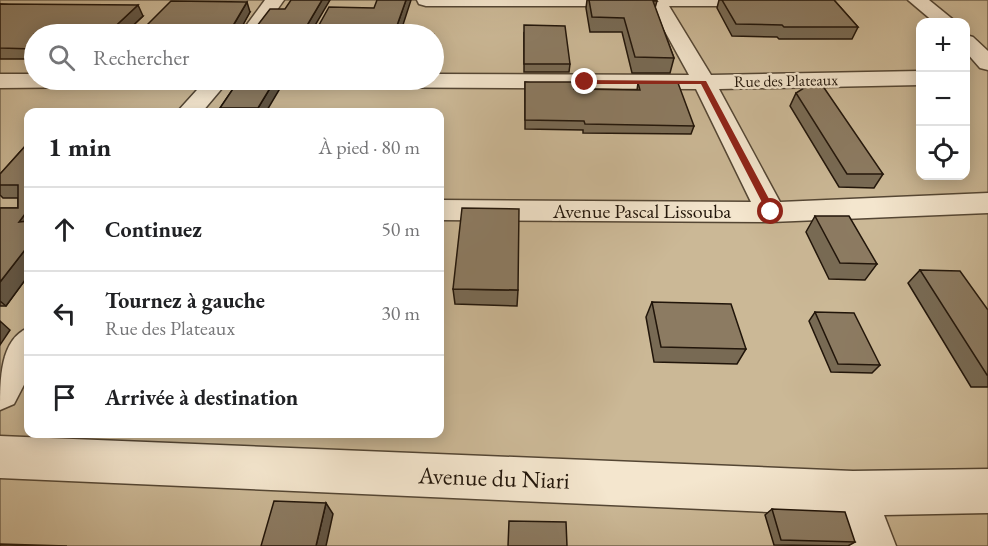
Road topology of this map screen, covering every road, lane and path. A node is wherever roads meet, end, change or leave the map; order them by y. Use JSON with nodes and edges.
{"nodes":[{"id":1,"x":275,"y":0,"type":"edge"},
{"id":2,"x":426,"y":0,"type":"edge"},
{"id":3,"x":780,"y":0,"type":"edge"},
{"id":4,"x":917,"y":0,"type":"edge"},
{"id":5,"x":455,"y":1,"type":"edge"},
{"id":6,"x":658,"y":2,"type":"junction"},
{"id":7,"x":941,"y":18,"type":"edge"},
{"id":8,"x":257,"y":24,"type":"edge"},
{"id":9,"x":970,"y":48,"type":"edge"},
{"id":10,"x":984,"y":72,"type":"edge"},
{"id":11,"x":916,"y":78,"type":"edge"},
{"id":12,"x":0,"y":81,"type":"edge"},
{"id":13,"x":24,"y":81,"type":"edge"},
{"id":14,"x":444,"y":81,"type":"edge"},
{"id":15,"x":704,"y":82,"type":"junction"},
{"id":16,"x":209,"y":90,"type":"edge"},
{"id":17,"x":193,"y":108,"type":"edge"},
{"id":18,"x":988,"y":202,"type":"edge"},
{"id":19,"x":444,"y":210,"type":"edge"},
{"id":20,"x":771,"y":212,"type":"junction"},
{"id":21,"x":24,"y":350,"type":"edge"},
{"id":22,"x":0,"y":392,"type":"edge"},
{"id":23,"x":0,"y":457,"type":"edge"},
{"id":24,"x":988,"y":491,"type":"edge"},
{"id":25,"x":852,"y":494,"type":"junction"},
{"id":26,"x":872,"y":546,"type":"edge"}],
"edges":[{"from":1,"to":8,"type":"street"},
{"from":2,"to":5,"type":"street"},
{"from":3,"to":6,"type":"street"},
{"from":4,"to":7,"type":"street"},
{"from":5,"to":6,"type":"street"},
{"from":6,"to":15,"type":"street"},
{"from":9,"to":10,"type":"street"},
{"from":11,"to":15,"type":"street","name":"Rue des Plateaux"},
{"from":12,"to":13,"type":"street"},
{"from":14,"to":15,"type":"street","name":"Rue des Plateaux"},
{"from":15,"to":20,"type":"street"},
{"from":16,"to":17,"type":"street"},
{"from":18,"to":20,"type":"street","name":"Avenue Pascal Lissouba"},
{"from":19,"to":20,"type":"street","name":"Avenue Pascal Lissouba"},
{"from":21,"to":22,"type":"street"},
{"from":23,"to":25,"type":"street","name":"Avenue du Niari"},
{"from":24,"to":25,"type":"street","name":"Avenue du Niari"},
{"from":25,"to":26,"type":"street"}]}
